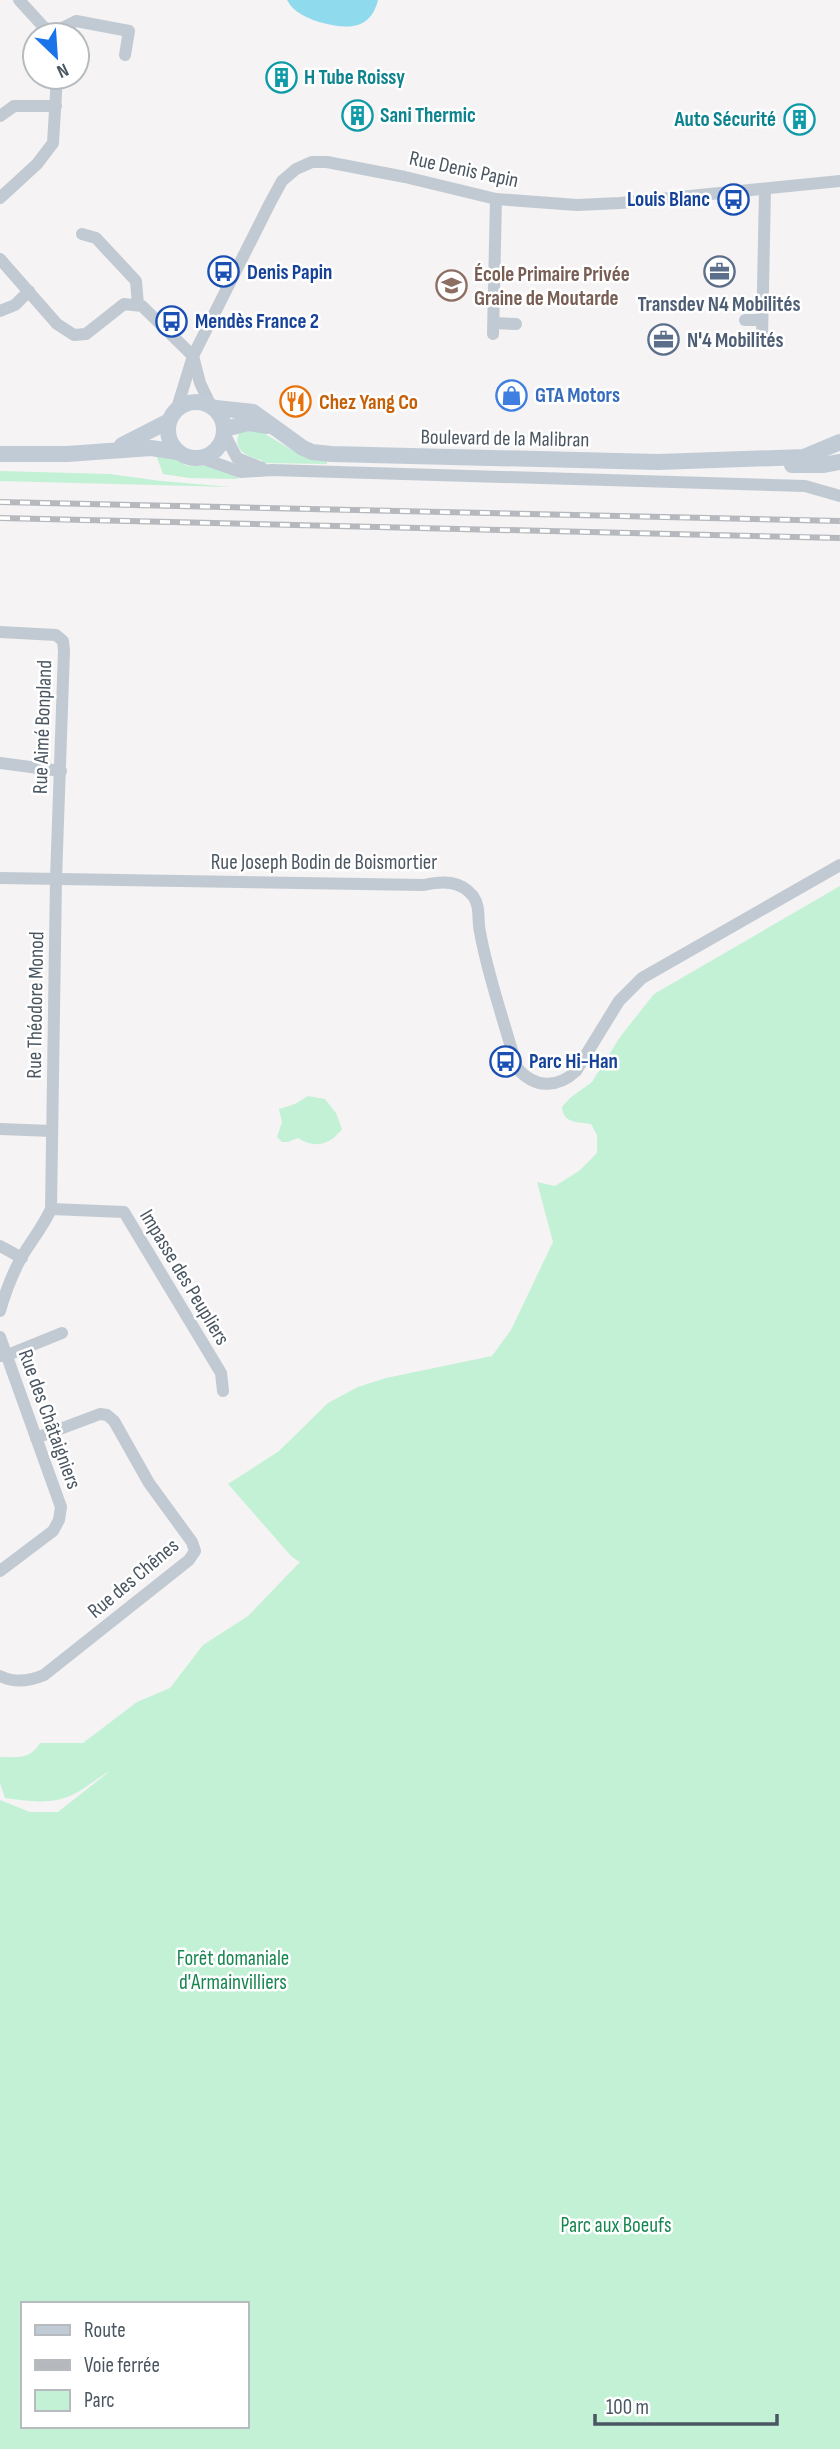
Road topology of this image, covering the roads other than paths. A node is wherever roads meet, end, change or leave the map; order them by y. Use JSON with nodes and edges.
{"nodes":[{"id":1,"x":19,"y":0,"type":"edge"},
{"id":2,"x":38,"y":21,"type":"edge"},
{"id":3,"x":91,"y":24,"type":"edge"},
{"id":4,"x":125,"y":55,"type":"dead end"},
{"id":5,"x":57,"y":91,"type":"edge"},
{"id":6,"x":56,"y":106,"type":"junction"},
{"id":7,"x":0,"y":116,"type":"edge"},
{"id":8,"x":840,"y":181,"type":"edge"},
{"id":9,"x":765,"y":189,"type":"junction"},
{"id":10,"x":0,"y":198,"type":"edge"},
{"id":11,"x":496,"y":199,"type":"junction"},
{"id":12,"x":82,"y":234,"type":"dead end"},
{"id":13,"x":0,"y":259,"type":"edge"},
{"id":14,"x":29,"y":290,"type":"junction"},
{"id":15,"x":138,"y":305,"type":"junction"},
{"id":16,"x":0,"y":311,"type":"edge"},
{"id":17,"x":745,"y":320,"type":"dead end"},
{"id":18,"x":761,"y":320,"type":"junction"},
{"id":19,"x":516,"y":324,"type":"dead end"},
{"id":20,"x":762,"y":339,"type":"dead end"},
{"id":21,"x":193,"y":356,"type":"junction"},
{"id":22,"x":213,"y":406,"type":"junction"},
{"id":23,"x":173,"y":415,"type":"junction"},
{"id":24,"x":225,"y":432,"type":"junction"},
{"id":25,"x":281,"y":433,"type":"junction"},
{"id":26,"x":840,"y":442,"type":"edge"},
{"id":27,"x":113,"y":449,"type":"junction"},
{"id":28,"x":178,"y":452,"type":"junction"},
{"id":29,"x":0,"y":454,"type":"edge"},
{"id":30,"x":201,"y":458,"type":"junction"},
{"id":31,"x":734,"y":461,"type":"junction"},
{"id":32,"x":840,"y":462,"type":"edge"},
{"id":33,"x":272,"y":470,"type":"junction"},
{"id":34,"x":840,"y":496,"type":"edge"},
{"id":35,"x":0,"y":632,"type":"edge"},
{"id":36,"x":0,"y":762,"type":"edge"},
{"id":37,"x":61,"y":771,"type":"junction"},
{"id":38,"x":840,"y":865,"type":"edge"},
{"id":39,"x":0,"y":878,"type":"edge"},
{"id":40,"x":56,"y":879,"type":"junction"},
{"id":41,"x":0,"y":1129,"type":"edge"},
{"id":42,"x":52,"y":1131,"type":"junction"},
{"id":43,"x":51,"y":1209,"type":"junction"},
{"id":44,"x":0,"y":1246,"type":"edge"},
{"id":45,"x":22,"y":1258,"type":"junction"},
{"id":46,"x":0,"y":1311,"type":"edge"},
{"id":47,"x":62,"y":1334,"type":"dead end"},
{"id":48,"x":0,"y":1337,"type":"edge"},
{"id":49,"x":3,"y":1356,"type":"edge"},
{"id":50,"x":223,"y":1391,"type":"dead end"},
{"id":51,"x":36,"y":1438,"type":"junction"},
{"id":52,"x":0,"y":1571,"type":"edge"},
{"id":53,"x":0,"y":1676,"type":"edge"}],
"edges":[{"from":1,"to":2,"type":"street"},
{"from":3,"to":4,"type":"street"},
{"from":5,"to":6,"type":"street"},
{"from":6,"to":7,"type":"street"},
{"from":6,"to":10,"type":"street"},
{"from":8,"to":9,"type":"street","name":"Rue Denis Papin"},
{"from":9,"to":11,"type":"street","name":"Rue Denis Papin"},
{"from":9,"to":18,"type":"street"},
{"from":11,"to":19,"type":"street"},
{"from":11,"to":21,"type":"street","name":"Rue Denis Papin"},
{"from":12,"to":15,"type":"street"},
{"from":13,"to":14,"type":"street"},
{"from":14,"to":15,"type":"street"},
{"from":14,"to":16,"type":"street"},
{"from":15,"to":21,"type":"street"},
{"from":17,"to":18,"type":"street"},
{"from":18,"to":20,"type":"street"},
{"from":21,"to":22,"type":"street"},
{"from":21,"to":23,"type":"street","name":"Rue Denis Papin"},
{"from":22,"to":23,"type":"main road"},
{"from":22,"to":24,"type":"main road"},
{"from":22,"to":25,"type":"main road","name":"Boulevard de la Malibran"},
{"from":23,"to":27,"type":"main road"},
{"from":23,"to":28,"type":"main road"},
{"from":24,"to":25,"type":"main road","name":"Boulevard de la Malibran"},
{"from":24,"to":30,"type":"main road"},
{"from":24,"to":33,"type":"street"},
{"from":25,"to":31,"type":"main road","name":"Boulevard de la Malibran"},
{"from":26,"to":31,"type":"main road","name":"Boulevard de la Malibran"},
{"from":27,"to":28,"type":"main road"},
{"from":27,"to":29,"type":"main road"},
{"from":28,"to":30,"type":"main road"},
{"from":30,"to":33,"type":"street"},
{"from":31,"to":32,"type":"main road","name":"Boulevard de la Malibran"},
{"from":33,"to":34,"type":"street"},
{"from":35,"to":37,"type":"street","name":"Rue Aimé Bonpland"},
{"from":36,"to":37,"type":"street"},
{"from":37,"to":40,"type":"street","name":"Rue Aimé Bonpland"},
{"from":38,"to":40,"type":"street","name":"Rue Joseph Bodin de Boismortier"},
{"from":39,"to":40,"type":"street","name":"Rue Joseph Bodin de Boismortier"},
{"from":40,"to":42,"type":"street","name":"Rue Théodore Monod"},
{"from":41,"to":42,"type":"street"},
{"from":42,"to":43,"type":"street","name":"Rue Théodore Monod"},
{"from":43,"to":45,"type":"street","name":"Rue Théodore Monod"},
{"from":43,"to":50,"type":"street","name":"Impasse des Peupliers"},
{"from":44,"to":45,"type":"street"},
{"from":45,"to":46,"type":"street"},
{"from":47,"to":49,"type":"street"},
{"from":48,"to":49,"type":"street","name":"Rue des Châtaigniers"},
{"from":49,"to":51,"type":"street","name":"Rue des Châtaigniers"},
{"from":51,"to":52,"type":"street","name":"Rue des Châtaigniers"},
{"from":51,"to":53,"type":"street","name":"Rue des Chênes"}]}
